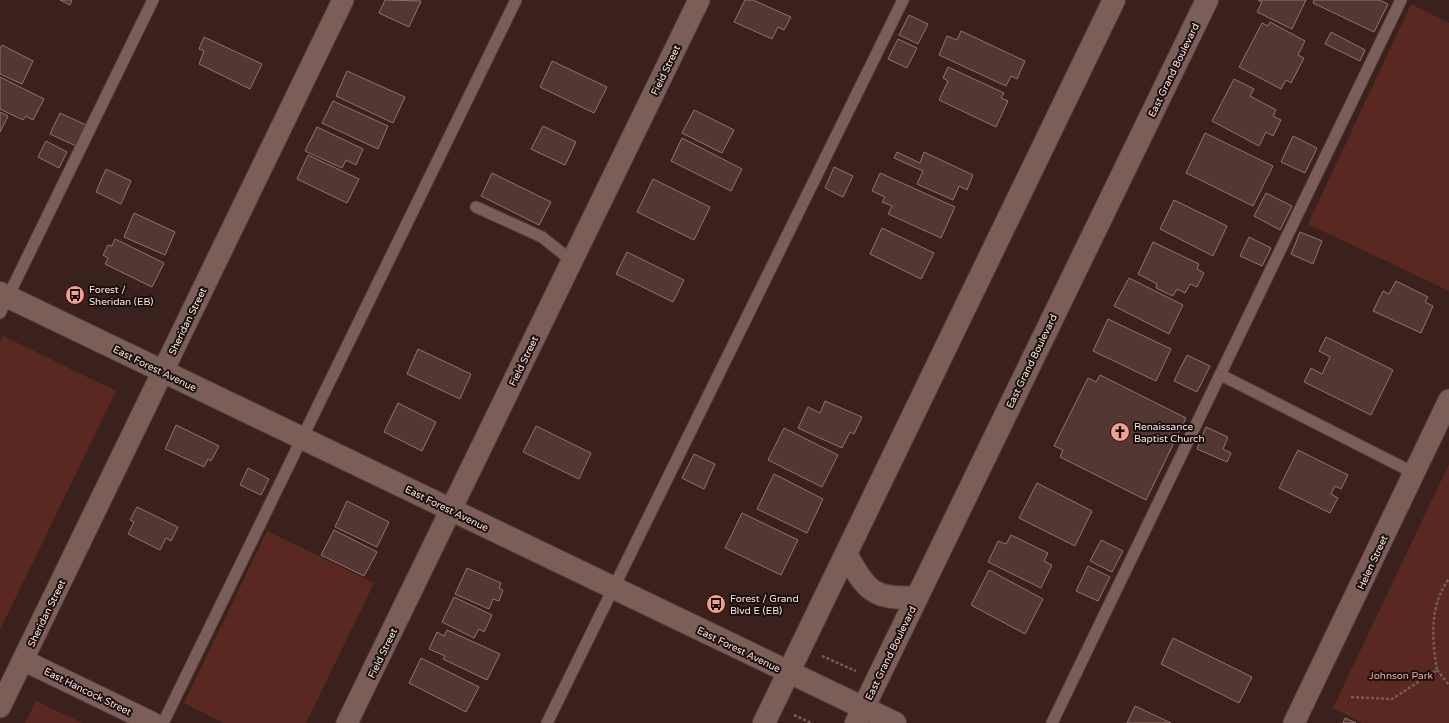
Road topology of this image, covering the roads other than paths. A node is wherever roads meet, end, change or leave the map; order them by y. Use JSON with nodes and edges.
{"nodes":[{"id":1,"x":153,"y":0,"type":"edge"},
{"id":2,"x":343,"y":0,"type":"edge"},
{"id":3,"x":516,"y":0,"type":"edge"},
{"id":4,"x":699,"y":0,"type":"edge"},
{"id":5,"x":903,"y":0,"type":"edge"},
{"id":6,"x":1114,"y":0,"type":"edge"},
{"id":7,"x":1207,"y":0,"type":"edge"},
{"id":8,"x":1402,"y":0,"type":"edge"},
{"id":9,"x":476,"y":207,"type":"dead end"},
{"id":10,"x":572,"y":261,"type":"junction"},
{"id":11,"x":3,"y":301,"type":"edge"},
{"id":12,"x":162,"y":371,"type":"junction"},
{"id":13,"x":1220,"y":375,"type":"junction"},
{"id":14,"x":1449,"y":400,"type":"edge"},
{"id":15,"x":302,"y":438,"type":"junction"},
{"id":16,"x":1414,"y":473,"type":"junction"},
{"id":17,"x":451,"y":510,"type":"junction"},
{"id":18,"x":846,"y":554,"type":"junction"},
{"id":19,"x":614,"y":589,"type":"junction"},
{"id":20,"x":917,"y":597,"type":"junction"},
{"id":21,"x":23,"y":660,"type":"junction"},
{"id":22,"x":788,"y":673,"type":"junction"},
{"id":23,"x":0,"y":707,"type":"edge"},
{"id":24,"x":860,"y":715,"type":"edge"},
{"id":25,"x":154,"y":723,"type":"edge"},
{"id":26,"x":163,"y":723,"type":"edge"},
{"id":27,"x":347,"y":723,"type":"edge"},
{"id":28,"x":547,"y":723,"type":"edge"},
{"id":29,"x":764,"y":723,"type":"edge"},
{"id":30,"x":895,"y":723,"type":"edge"},
{"id":31,"x":1052,"y":723,"type":"edge"},
{"id":32,"x":1294,"y":723,"type":"edge"}],
"edges":[{"from":1,"to":11,"type":"lane"},
{"from":2,"to":12,"type":"street","name":"Sheridan Street"},
{"from":3,"to":15,"type":"lane"},
{"from":4,"to":10,"type":"street","name":"Field Street"},
{"from":5,"to":19,"type":"lane"},
{"from":6,"to":18,"type":"main road"},
{"from":7,"to":20,"type":"main road","name":"East Grand Boulevard"},
{"from":8,"to":13,"type":"lane"},
{"from":9,"to":10,"type":"lane"},
{"from":10,"to":17,"type":"street","name":"Field Street"},
{"from":11,"to":12,"type":"main road","name":"East Forest Avenue"},
{"from":12,"to":15,"type":"main road","name":"East Forest Avenue"},
{"from":12,"to":21,"type":"street","name":"Sheridan Street"},
{"from":13,"to":16,"type":"lane"},
{"from":13,"to":31,"type":"lane"},
{"from":14,"to":16,"type":"street","name":"Helen Street"},
{"from":15,"to":17,"type":"main road","name":"East Forest Avenue"},
{"from":15,"to":26,"type":"lane"},
{"from":16,"to":32,"type":"street","name":"Helen Street"},
{"from":17,"to":19,"type":"main road","name":"East Forest Avenue"},
{"from":17,"to":27,"type":"street","name":"Field Street"},
{"from":18,"to":20,"type":"main road"},
{"from":18,"to":22,"type":"main road"},
{"from":19,"to":22,"type":"main road","name":"East Forest Avenue"},
{"from":19,"to":28,"type":"lane"},
{"from":20,"to":24,"type":"main road","name":"East Grand Boulevard"},
{"from":21,"to":23,"type":"street","name":"Sheridan Street"},
{"from":21,"to":25,"type":"street","name":"East Hancock Street"},
{"from":22,"to":24,"type":"main road","name":"East Forest Avenue"},
{"from":22,"to":29,"type":"main road"},
{"from":24,"to":30,"type":"main road","name":"East Forest Avenue"}]}
